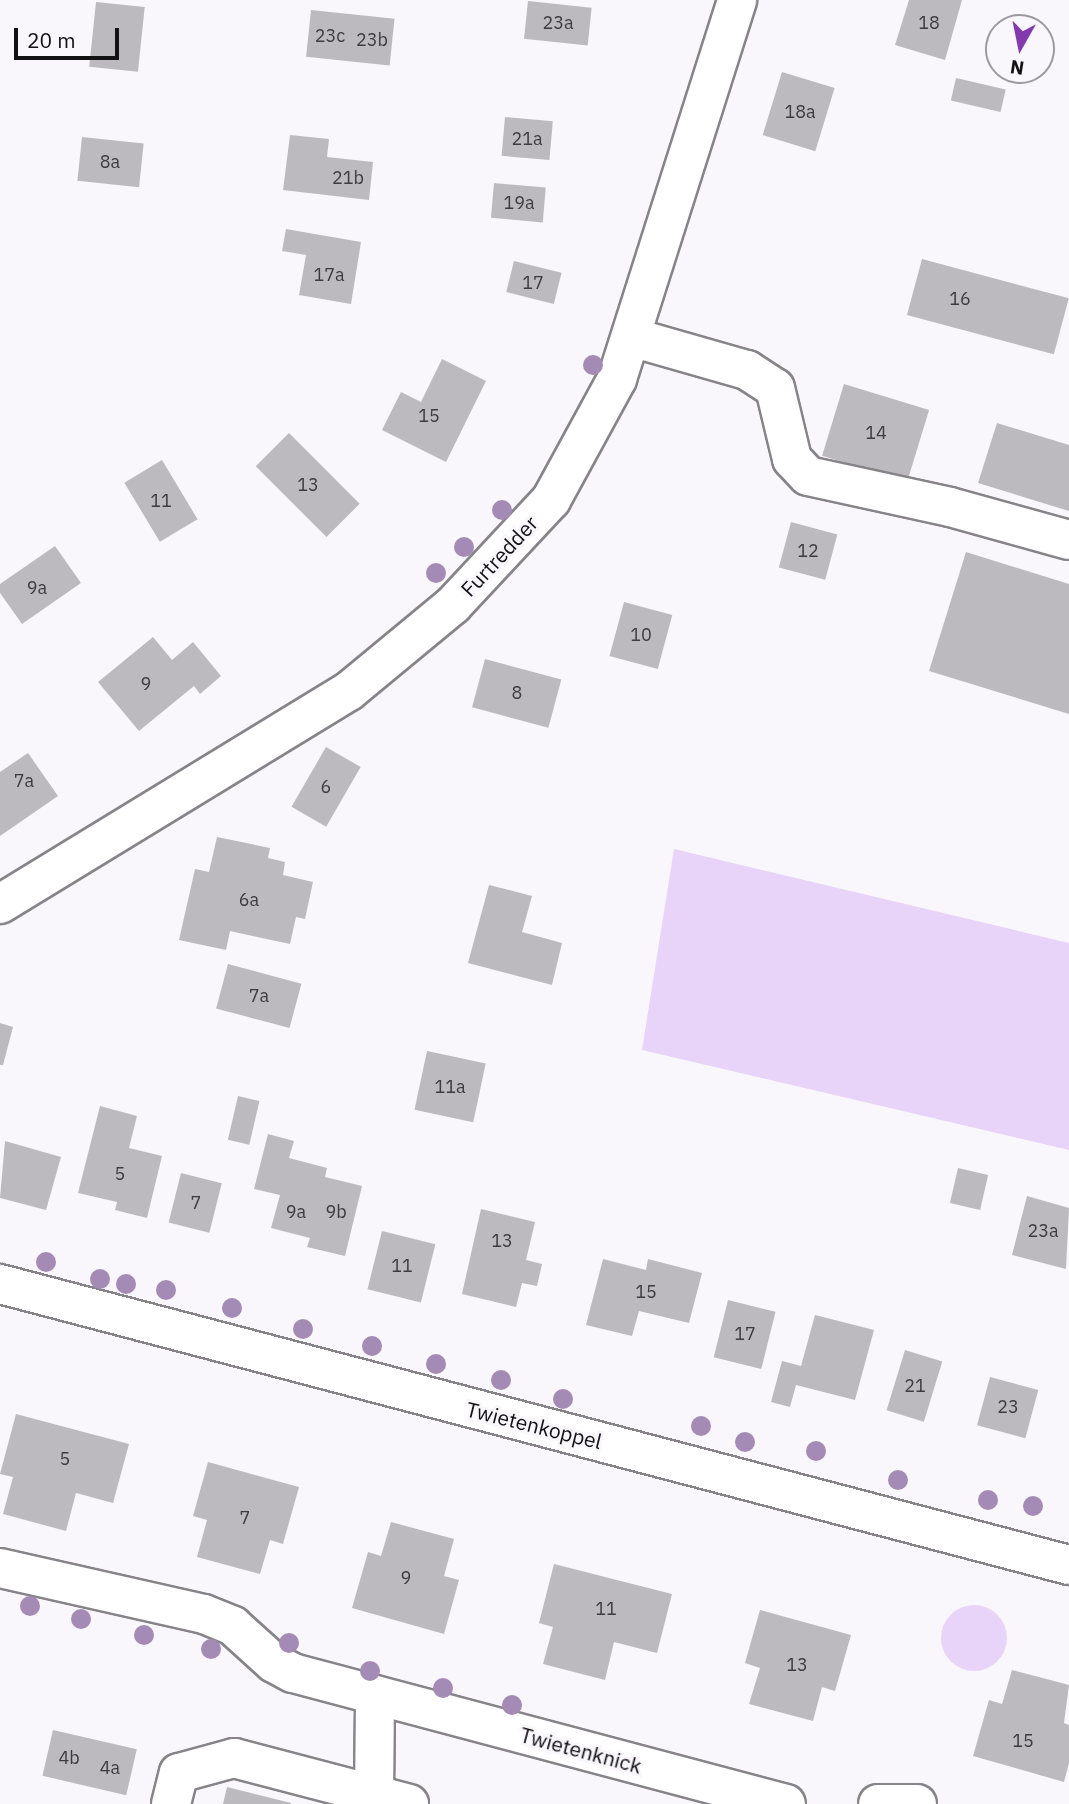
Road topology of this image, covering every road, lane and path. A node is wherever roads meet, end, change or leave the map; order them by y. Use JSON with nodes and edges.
{"nodes":[{"id":1,"x":737,"y":0,"type":"edge"},
{"id":2,"x":631,"y":337,"type":"junction"},
{"id":3,"x":1069,"y":540,"type":"edge"},
{"id":4,"x":0,"y":904,"type":"edge"},
{"id":5,"x":0,"y":1284,"type":"edge"},
{"id":6,"x":1069,"y":1565,"type":"edge"},
{"id":7,"x":0,"y":1568,"type":"edge"},
{"id":8,"x":375,"y":1695,"type":"junction"},
{"id":9,"x":392,"y":1800,"type":"edge"},
{"id":10,"x":171,"y":1804,"type":"edge"},
{"id":11,"x":786,"y":1804,"type":"edge"},
{"id":12,"x":878,"y":1804,"type":"edge"},
{"id":13,"x":917,"y":1804,"type":"edge"}],
"edges":[{"from":1,"to":2,"type":"street","name":"Furtredder"},
{"from":2,"to":3,"type":"street"},
{"from":2,"to":4,"type":"street","name":"Furtredder"},
{"from":5,"to":6,"type":"street","name":"Twietenkoppel"},
{"from":7,"to":8,"type":"street","name":"Twietenknick"},
{"from":8,"to":9,"type":"street"},
{"from":8,"to":11,"type":"street","name":"Twietenknick"},
{"from":9,"to":10,"type":"street"},
{"from":12,"to":13,"type":"street"}]}
